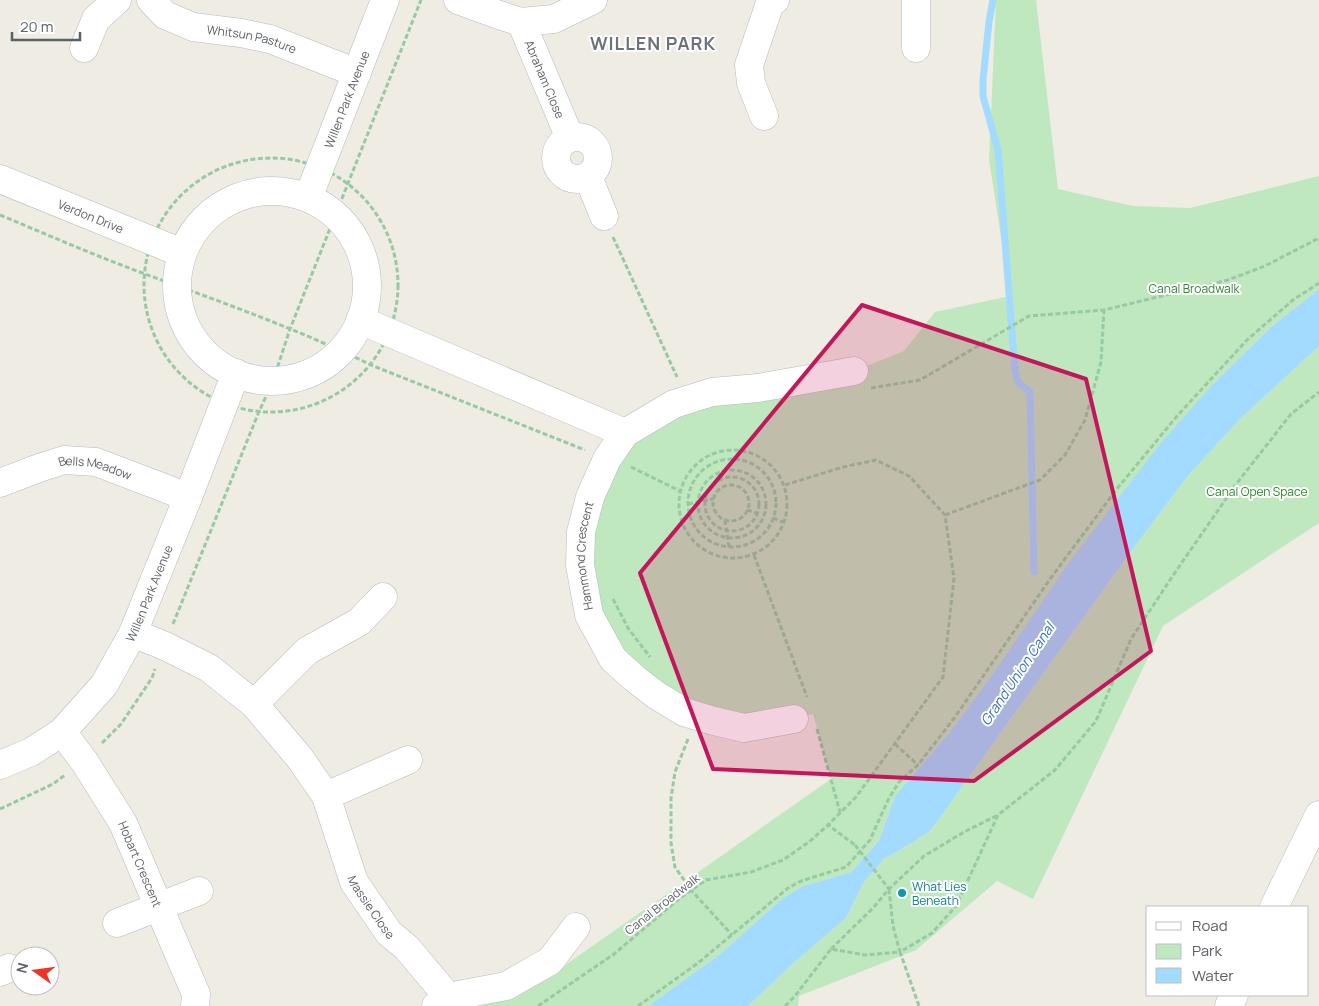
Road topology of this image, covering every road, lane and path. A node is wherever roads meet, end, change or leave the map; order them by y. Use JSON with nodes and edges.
{"nodes":[{"id":1,"x":117,"y":0,"type":"edge"},
{"id":2,"x":151,"y":0,"type":"edge"},
{"id":3,"x":386,"y":0,"type":"edge"},
{"id":4,"x":458,"y":0,"type":"edge"},
{"id":5,"x":594,"y":0,"type":"edge"},
{"id":6,"x":916,"y":0,"type":"edge"},
{"id":7,"x":769,"y":1,"type":"edge"},
{"id":8,"x":521,"y":22,"type":"junction"},
{"id":9,"x":84,"y":48,"type":"dead end"},
{"id":10,"x":916,"y":48,"type":"dead end"},
{"id":11,"x":356,"y":73,"type":"junction"},
{"id":12,"x":764,"y":116,"type":"dead end"},
{"id":13,"x":320,"y":167,"type":"junction"},
{"id":14,"x":0,"y":179,"type":"edge"},
{"id":15,"x":308,"y":198,"type":"junction"},
{"id":16,"x":0,"y":215,"type":"edge"},
{"id":17,"x":604,"y":216,"type":"joint"},
{"id":18,"x":1319,"y":238,"type":"edge"},
{"id":19,"x":152,"y":241,"type":"junction"},
{"id":20,"x":182,"y":253,"type":"junction"},
{"id":21,"x":143,"y":273,"type":"junction"},
{"id":22,"x":1319,"y":283,"type":"edge"},
{"id":23,"x":177,"y":286,"type":"junction"},
{"id":24,"x":1104,"y":310,"type":"junction"},
{"id":25,"x":360,"y":320,"type":"junction"},
{"id":26,"x":389,"y":332,"type":"junction"},
{"id":27,"x":341,"y":351,"type":"junction"},
{"id":28,"x":371,"y":365,"type":"junction"},
{"id":29,"x":236,"y":373,"type":"junction"},
{"id":30,"x":858,"y":381,"type":"joint"},
{"id":31,"x":1319,"y":392,"type":"edge"},
{"id":32,"x":687,"y":400,"type":"junction"},
{"id":33,"x":224,"y":406,"type":"junction"},
{"id":34,"x":625,"y":432,"type":"junction"},
{"id":35,"x":607,"y":459,"type":"junction"},
{"id":36,"x":695,"y":465,"type":"junction"},
{"id":37,"x":702,"y":471,"type":"junction"},
{"id":38,"x":0,"y":483,"type":"edge"},
{"id":39,"x":785,"y":484,"type":"junction"},
{"id":40,"x":680,"y":491,"type":"junction"},
{"id":41,"x":188,"y":497,"type":"junction"},
{"id":42,"x":713,"y":499,"type":"junction"},
{"id":43,"x":699,"y":502,"type":"junction"},
{"id":44,"x":706,"y":502,"type":"junction"},
{"id":45,"x":688,"y":504,"type":"junction"},
{"id":46,"x":747,"y":510,"type":"junction"},
{"id":47,"x":757,"y":513,"type":"junction"},
{"id":48,"x":945,"y":515,"type":"junction"},
{"id":49,"x":773,"y":518,"type":"junction"},
{"id":50,"x":725,"y":520,"type":"junction"},
{"id":51,"x":784,"y":522,"type":"junction"},
{"id":52,"x":727,"y":530,"type":"junction"},
{"id":53,"x":728,"y":538,"type":"junction"},
{"id":54,"x":729,"y":547,"type":"junction"},
{"id":55,"x":754,"y":555,"type":"junction"},
{"id":56,"x":611,"y":592,"type":"dead end"},
{"id":57,"x":383,"y":597,"type":"dead end"},
{"id":58,"x":133,"y":633,"type":"junction"},
{"id":59,"x":655,"y":661,"type":"dead end"},
{"id":60,"x":254,"y":704,"type":"junction"},
{"id":61,"x":695,"y":716,"type":"junction"},
{"id":62,"x":807,"y":716,"type":"junction"},
{"id":63,"x":62,"y":732,"type":"junction"},
{"id":64,"x":894,"y":744,"type":"junction"},
{"id":65,"x":408,"y":760,"type":"dead end"},
{"id":66,"x":0,"y":765,"type":"edge"},
{"id":67,"x":918,"y":765,"type":"junction"},
{"id":68,"x":326,"y":796,"type":"junction"},
{"id":69,"x":840,"y":813,"type":"junction"},
{"id":70,"x":998,"y":815,"type":"junction"},
{"id":71,"x":1319,"y":815,"type":"edge"},
{"id":72,"x":828,"y":825,"type":"junction"},
{"id":73,"x":889,"y":889,"type":"junction"},
{"id":74,"x":691,"y":890,"type":"junction"},
{"id":75,"x":199,"y":891,"type":"dead end"},
{"id":76,"x":1274,"y":906,"type":"edge"},
{"id":77,"x":159,"y":907,"type":"junction"},
{"id":78,"x":117,"y":923,"type":"dead end"},
{"id":79,"x":576,"y":927,"type":"dead end"},
{"id":80,"x":732,"y":935,"type":"junction"},
{"id":81,"x":831,"y":949,"type":"junction"},
{"id":82,"x":900,"y":952,"type":"junction"},
{"id":83,"x":442,"y":1002,"type":"edge"},
{"id":84,"x":195,"y":1006,"type":"edge"},
{"id":85,"x":538,"y":1006,"type":"edge"},
{"id":86,"x":638,"y":1006,"type":"edge"},
{"id":87,"x":785,"y":1006,"type":"edge"},
{"id":88,"x":919,"y":1006,"type":"edge"}],
"edges":[{"from":1,"to":9,"type":"street"},
{"from":2,"to":11,"type":"street","name":"Whitsun Pasture"},
{"from":3,"to":11,"type":"street","name":"Willen Park Avenue"},
{"from":4,"to":8,"type":"street","name":"Abraham Close"},
{"from":5,"to":8,"type":"street","name":"Abraham Close"},
{"from":6,"to":10,"type":"street"},
{"from":7,"to":12,"type":"street"},
{"from":8,"to":17,"type":"street","name":"Abraham Close"},
{"from":11,"to":13,"type":"street","name":"Willen Park Avenue"},
{"from":13,"to":15,"type":"street","name":"Willen Park Avenue"},
{"from":13,"to":19,"type":"path"},
{"from":13,"to":26,"type":"path"},
{"from":14,"to":19,"type":"street","name":"Verdon Drive"},
{"from":15,"to":20,"type":"street"},
{"from":15,"to":25,"type":"street"},
{"from":16,"to":21,"type":"path"},
{"from":17,"to":32,"type":"path"},
{"from":18,"to":24,"type":"path"},
{"from":19,"to":20,"type":"street","name":"Verdon Drive"},
{"from":19,"to":21,"type":"path"},
{"from":20,"to":23,"type":"street"},
{"from":21,"to":23,"type":"path"},
{"from":21,"to":33,"type":"path"},
{"from":22,"to":67,"type":"path"},
{"from":23,"to":27,"type":"path"},
{"from":23,"to":29,"type":"street"},
{"from":24,"to":30,"type":"path"},
{"from":24,"to":48,"type":"path"},
{"from":25,"to":26,"type":"street"},
{"from":25,"to":27,"type":"street"},
{"from":26,"to":28,"type":"path"},
{"from":26,"to":34,"type":"street"},
{"from":27,"to":28,"type":"path"},
{"from":27,"to":29,"type":"street"},
{"from":28,"to":33,"type":"path"},
{"from":28,"to":35,"type":"path"},
{"from":29,"to":33,"type":"street","name":"Willen Park Avenue"},
{"from":30,"to":32,"type":"street","name":"Hammond Crescent"},
{"from":31,"to":70,"type":"path"},
{"from":32,"to":34,"type":"street","name":"Hammond Crescent"},
{"from":33,"to":41,"type":"street","name":"Willen Park Avenue"},
{"from":34,"to":35,"type":"street","name":"Hammond Crescent"},
{"from":35,"to":40,"type":"path"},
{"from":35,"to":61,"type":"street","name":"Hammond Crescent"},
{"from":36,"to":37,"type":"path"},
{"from":36,"to":39,"type":"path"},
{"from":36,"to":40,"type":"path"},
{"from":37,"to":45,"type":"path"},
{"from":37,"to":49,"type":"path"},
{"from":38,"to":41,"type":"street","name":"Bells Meadow"},
{"from":39,"to":48,"type":"path"},
{"from":39,"to":51,"type":"path"},
{"from":40,"to":55,"type":"path"},
{"from":41,"to":58,"type":"street","name":"Willen Park Avenue"},
{"from":42,"to":44,"type":"path"},
{"from":42,"to":46,"type":"path"},
{"from":42,"to":50,"type":"path"},
{"from":43,"to":44,"type":"path"},
{"from":43,"to":45,"type":"path"},
{"from":43,"to":53,"type":"path"},
{"from":43,"to":53,"type":"path"},
{"from":44,"to":47,"type":"path"},
{"from":44,"to":52,"type":"path"},
{"from":45,"to":54,"type":"path"},
{"from":46,"to":47,"type":"path"},
{"from":46,"to":50,"type":"path"},
{"from":47,"to":52,"type":"path"},
{"from":48,"to":64,"type":"path","name":"Canal Broadwalk"},
{"from":49,"to":51,"type":"path"},
{"from":49,"to":54,"type":"path"},
{"from":50,"to":52,"type":"path"},
{"from":51,"to":55,"type":"path"},
{"from":52,"to":53,"type":"path"},
{"from":53,"to":54,"type":"path"},
{"from":55,"to":62,"type":"path"},
{"from":56,"to":59,"type":"path"},
{"from":57,"to":60,"type":"street"},
{"from":58,"to":60,"type":"street","name":"Massie Close"},
{"from":58,"to":63,"type":"street","name":"Willen Park Avenue"},
{"from":60,"to":68,"type":"street","name":"Massie Close"},
{"from":61,"to":62,"type":"street","name":"Hammond Crescent"},
{"from":61,"to":74,"type":"path"},
{"from":62,"to":69,"type":"path"},
{"from":63,"to":66,"type":"street","name":"Willen Park Avenue"},
{"from":63,"to":77,"type":"street","name":"Hobart Crescent"},
{"from":64,"to":67,"type":"path"},
{"from":64,"to":69,"type":"path","name":"Canal Broadwalk"},
{"from":65,"to":68,"type":"street"},
{"from":67,"to":80,"type":"path"},
{"from":68,"to":83,"type":"street","name":"Massie Close"},
{"from":69,"to":72,"type":"path","name":"Canal Broadwalk"},
{"from":70,"to":73,"type":"path"},
{"from":70,"to":82,"type":"path"},
{"from":71,"to":76,"type":"street"},
{"from":72,"to":73,"type":"path","bridge":true},
{"from":72,"to":74,"type":"path","name":"Canal Broadwalk"},
{"from":73,"to":81,"type":"path"},
{"from":73,"to":82,"type":"path"},
{"from":74,"to":80,"type":"path"},
{"from":74,"to":85,"type":"path","name":"Canal Broadwalk"},
{"from":75,"to":77,"type":"street"},
{"from":77,"to":78,"type":"street"},
{"from":77,"to":84,"type":"street","name":"Hobart Crescent"},
{"from":79,"to":83,"type":"street","name":"Massie Close"},
{"from":80,"to":86,"type":"path"},
{"from":81,"to":82,"type":"path"},
{"from":81,"to":87,"type":"path"},
{"from":82,"to":88,"type":"path"}]}
